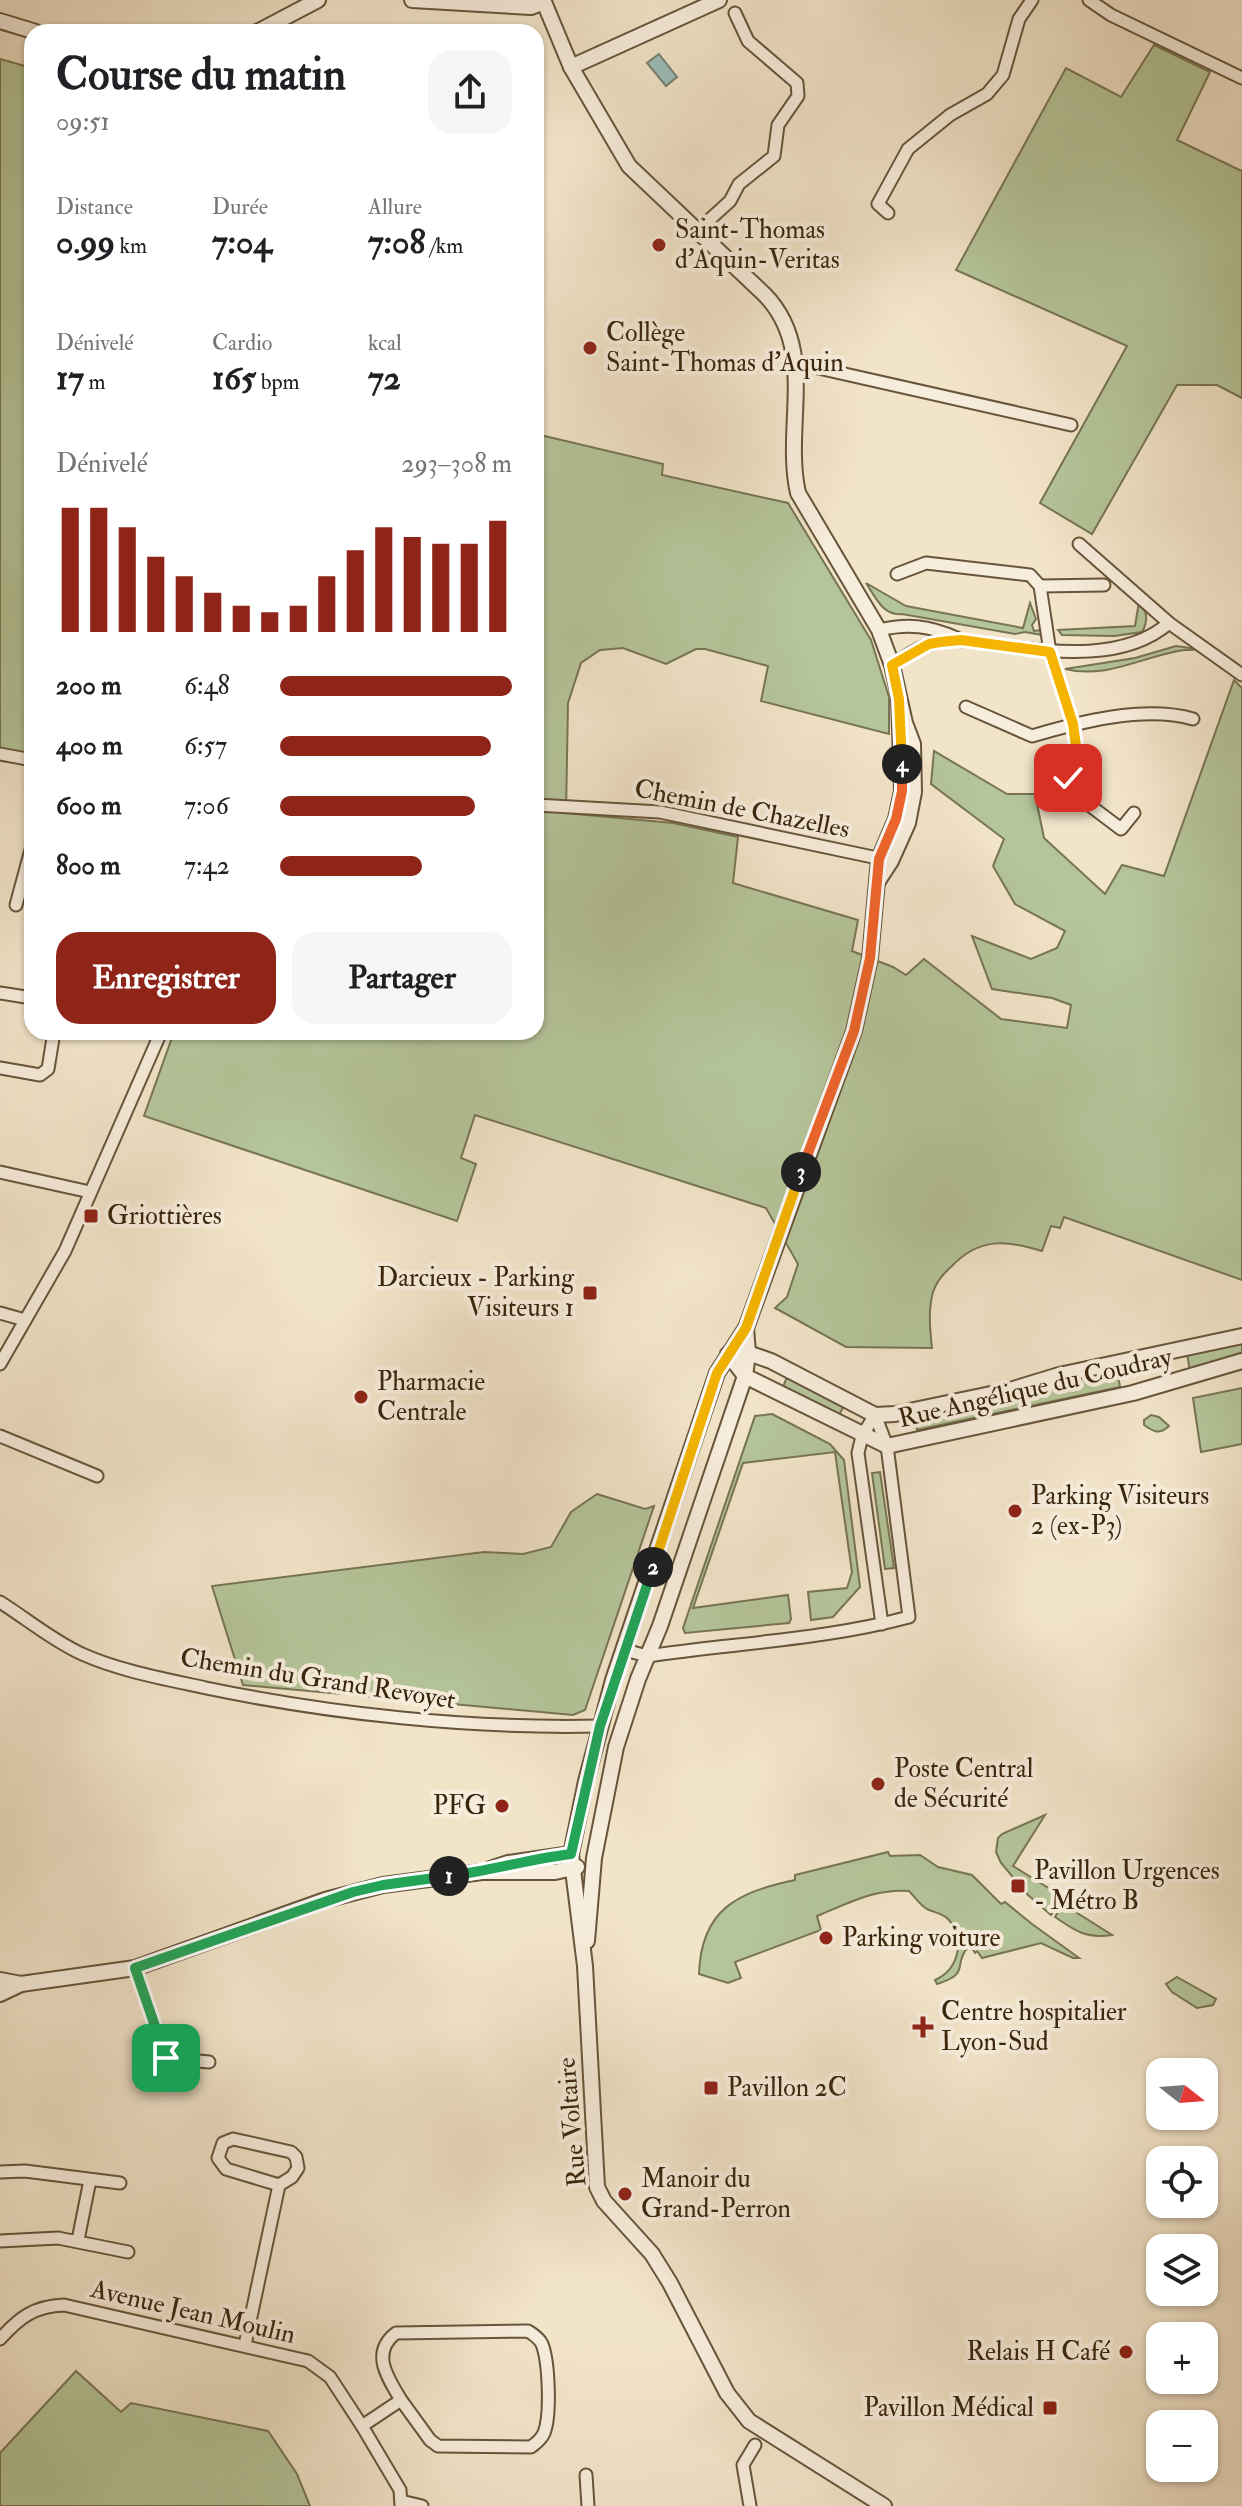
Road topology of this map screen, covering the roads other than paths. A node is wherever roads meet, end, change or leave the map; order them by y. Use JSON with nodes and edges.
{"nodes":[{"id":1,"x":318,"y":0,"type":"edge"},
{"id":2,"x":412,"y":0,"type":"edge"},
{"id":3,"x":719,"y":0,"type":"edge"},
{"id":4,"x":1032,"y":0,"type":"edge"},
{"id":5,"x":1089,"y":0,"type":"edge"},
{"id":6,"x":544,"y":1,"type":"edge"},
{"id":7,"x":735,"y":13,"type":"dead end"},
{"id":8,"x":0,"y":21,"type":"edge"},
{"id":9,"x":272,"y":24,"type":"edge"},
{"id":10,"x":24,"y":28,"type":"edge"},
{"id":11,"x":571,"y":67,"type":"junction"},
{"id":12,"x":1242,"y":78,"type":"edge"},
{"id":13,"x":888,"y":213,"type":"dead end"},
{"id":14,"x":697,"y":231,"type":"junction"},
{"id":15,"x":796,"y":363,"type":"junction"},
{"id":16,"x":1071,"y":425,"type":"dead end"},
{"id":17,"x":1079,"y":544,"type":"dead end"},
{"id":18,"x":897,"y":574,"type":"dead end"},
{"id":19,"x":1104,"y":585,"type":"dead end"},
{"id":20,"x":1040,"y":586,"type":"junction"},
{"id":21,"x":1169,"y":623,"type":"junction"},
{"id":22,"x":879,"y":630,"type":"junction"},
{"id":23,"x":961,"y":640,"type":"junction"},
{"id":24,"x":1050,"y":652,"type":"junction"},
{"id":25,"x":892,"y":665,"type":"junction"},
{"id":26,"x":1242,"y":675,"type":"edge"},
{"id":27,"x":966,"y":707,"type":"dead end"},
{"id":28,"x":1193,"y":719,"type":"dead end"},
{"id":29,"x":1073,"y":724,"type":"junction"},
{"id":30,"x":0,"y":754,"type":"edge"},
{"id":31,"x":24,"y":758,"type":"edge"},
{"id":32,"x":544,"y":805,"type":"edge"},
{"id":33,"x":1134,"y":813,"type":"dead end"},
{"id":34,"x":885,"y":860,"type":"junction"},
{"id":35,"x":24,"y":876,"type":"edge"},
{"id":36,"x":16,"y":905,"type":"dead end"},
{"id":37,"x":0,"y":993,"type":"edge"},
{"id":38,"x":24,"y":997,"type":"edge"},
{"id":39,"x":53,"y":1040,"type":"edge"},
{"id":40,"x":157,"y":1040,"type":"edge"},
{"id":41,"x":0,"y":1068,"type":"edge"},
{"id":42,"x":0,"y":1172,"type":"edge"},
{"id":43,"x":90,"y":1192,"type":"junction"},
{"id":44,"x":0,"y":1313,"type":"edge"},
{"id":45,"x":25,"y":1320,"type":"junction"},
{"id":46,"x":746,"y":1328,"type":"junction"},
{"id":47,"x":1242,"y":1336,"type":"edge"},
{"id":48,"x":748,"y":1353,"type":"junction"},
{"id":49,"x":728,"y":1354,"type":"junction"},
{"id":50,"x":1242,"y":1361,"type":"edge"},
{"id":51,"x":0,"y":1364,"type":"edge"},
{"id":52,"x":745,"y":1376,"type":"junction"},
{"id":53,"x":875,"y":1415,"type":"junction"},
{"id":54,"x":0,"y":1436,"type":"edge"},
{"id":55,"x":862,"y":1436,"type":"junction"},
{"id":56,"x":887,"y":1446,"type":"junction"},
{"id":57,"x":97,"y":1476,"type":"dead end"},
{"id":58,"x":0,"y":1602,"type":"edge"},
{"id":59,"x":882,"y":1624,"type":"junction"},
{"id":60,"x":625,"y":1650,"type":"junction"},
{"id":61,"x":647,"y":1656,"type":"junction"},
{"id":62,"x":600,"y":1726,"type":"junction"},
{"id":63,"x":571,"y":1854,"type":"junction"},
{"id":64,"x":594,"y":1858,"type":"junction"},
{"id":65,"x":571,"y":1870,"type":"junction"},
{"id":66,"x":482,"y":1872,"type":"junction"},
{"id":67,"x":585,"y":1966,"type":"junction"},
{"id":68,"x":135,"y":1968,"type":"junction"},
{"id":69,"x":0,"y":1980,"type":"edge"},
{"id":70,"x":21,"y":1984,"type":"junction"},
{"id":71,"x":0,"y":1994,"type":"edge"},
{"id":72,"x":209,"y":2062,"type":"dead end"},
{"id":73,"x":0,"y":2172,"type":"edge"},
{"id":74,"x":90,"y":2180,"type":"junction"},
{"id":75,"x":120,"y":2183,"type":"dead end"},
{"id":76,"x":279,"y":2185,"type":"junction"},
{"id":77,"x":78,"y":2240,"type":"junction"},
{"id":78,"x":0,"y":2241,"type":"edge"},
{"id":79,"x":128,"y":2252,"type":"dead end"},
{"id":80,"x":0,"y":2339,"type":"edge"},
{"id":81,"x":245,"y":2345,"type":"junction"},
{"id":82,"x":401,"y":2400,"type":"junction"},
{"id":83,"x":362,"y":2426,"type":"junction"},
{"id":84,"x":755,"y":2445,"type":"dead end"},
{"id":85,"x":586,"y":2475,"type":"dead end"},
{"id":86,"x":401,"y":2504,"type":"edge"},
{"id":87,"x":422,"y":2506,"type":"edge"},
{"id":88,"x":588,"y":2506,"type":"edge"},
{"id":89,"x":750,"y":2506,"type":"edge"},
{"id":90,"x":884,"y":2506,"type":"edge"}],
"edges":[{"from":1,"to":9,"type":"street"},
{"from":2,"to":6,"type":"street"},
{"from":3,"to":11,"type":"street"},
{"from":4,"to":13,"type":"street"},
{"from":5,"to":12,"type":"street"},
{"from":6,"to":11,"type":"street"},
{"from":7,"to":14,"type":"street"},
{"from":8,"to":10,"type":"street"},
{"from":11,"to":14,"type":"street"},
{"from":14,"to":15,"type":"street"},
{"from":15,"to":16,"type":"street"},
{"from":15,"to":22,"type":"street"},
{"from":17,"to":21,"type":"street"},
{"from":18,"to":20,"type":"street"},
{"from":19,"to":20,"type":"street"},
{"from":20,"to":24,"type":"street"},
{"from":21,"to":24,"type":"street"},
{"from":21,"to":26,"type":"street"},
{"from":22,"to":23,"type":"street"},
{"from":22,"to":25,"type":"street"},
{"from":23,"to":24,"type":"street"},
{"from":23,"to":25,"type":"street"},
{"from":24,"to":29,"type":"street"},
{"from":25,"to":34,"type":"street"},
{"from":27,"to":29,"type":"street"},
{"from":28,"to":29,"type":"street"},
{"from":29,"to":33,"type":"street"},
{"from":30,"to":31,"type":"street"},
{"from":32,"to":34,"type":"street","name":"Chemin de Chazelles"},
{"from":34,"to":46,"type":"street"},
{"from":35,"to":36,"type":"street"},
{"from":37,"to":38,"type":"street"},
{"from":39,"to":41,"type":"street"},
{"from":40,"to":43,"type":"street"},
{"from":42,"to":43,"type":"street"},
{"from":43,"to":45,"type":"street"},
{"from":44,"to":45,"type":"street"},
{"from":45,"to":51,"type":"street"},
{"from":46,"to":48,"type":"street","name":"Rue Voltaire"},
{"from":46,"to":49,"type":"street","name":"Rue Voltaire"},
{"from":47,"to":53,"type":"street","name":"Rue Angélique du Coudray"},
{"from":48,"to":49,"type":"street","name":"Rue Angélique du Coudray"},
{"from":48,"to":52,"type":"street","name":"Rue Voltaire"},
{"from":48,"to":53,"type":"street","name":"Rue Angélique du Coudray"},
{"from":49,"to":52,"type":"street","name":"Rue Angélique du Coudray"},
{"from":49,"to":60,"type":"street","name":"Rue Voltaire"},
{"from":50,"to":56,"type":"street","name":"Rue Angélique du Coudray"},
{"from":52,"to":55,"type":"street","name":"Rue Angélique du Coudray"},
{"from":52,"to":61,"type":"street","name":"Rue Voltaire"},
{"from":53,"to":55,"type":"street"},
{"from":53,"to":56,"type":"street"},
{"from":54,"to":57,"type":"street"},
{"from":55,"to":56,"type":"street","name":"Rue Angélique du Coudray"},
{"from":55,"to":59,"type":"street"},
{"from":56,"to":59,"type":"street"},
{"from":58,"to":62,"type":"street","name":"Chemin du Grand Revoyet"},
{"from":59,"to":61,"type":"street"},
{"from":60,"to":61,"type":"street"},
{"from":60,"to":62,"type":"street","name":"Rue Voltaire"},
{"from":61,"to":64,"type":"street","name":"Rue Voltaire"},
{"from":62,"to":63,"type":"street","name":"Rue Voltaire"},
{"from":63,"to":65,"type":"street","name":"Rue Voltaire"},
{"from":63,"to":66,"type":"street"},
{"from":64,"to":65,"type":"street"},
{"from":64,"to":67,"type":"street","name":"Rue Voltaire"},
{"from":65,"to":66,"type":"street"},
{"from":65,"to":67,"type":"street","name":"Rue Voltaire"},
{"from":66,"to":68,"type":"street"},
{"from":67,"to":90,"type":"street","name":"Rue Voltaire"},
{"from":68,"to":70,"type":"street"},
{"from":68,"to":72,"type":"street"},
{"from":69,"to":70,"type":"street"},
{"from":70,"to":71,"type":"street"},
{"from":73,"to":74,"type":"street"},
{"from":74,"to":75,"type":"street"},
{"from":74,"to":77,"type":"street"},
{"from":76,"to":76,"type":"street"},
{"from":76,"to":81,"type":"street"},
{"from":77,"to":78,"type":"street"},
{"from":77,"to":79,"type":"street"},
{"from":80,"to":81,"type":"street","name":"Avenue Jean Moulin"},
{"from":81,"to":83,"type":"street","name":"Avenue Jean Moulin"},
{"from":82,"to":82,"type":"street"},
{"from":82,"to":83,"type":"street"},
{"from":83,"to":86,"type":"street","name":"Avenue Jean Moulin"},
{"from":84,"to":89,"type":"street"},
{"from":85,"to":88,"type":"street"},
{"from":86,"to":87,"type":"street"}]}
